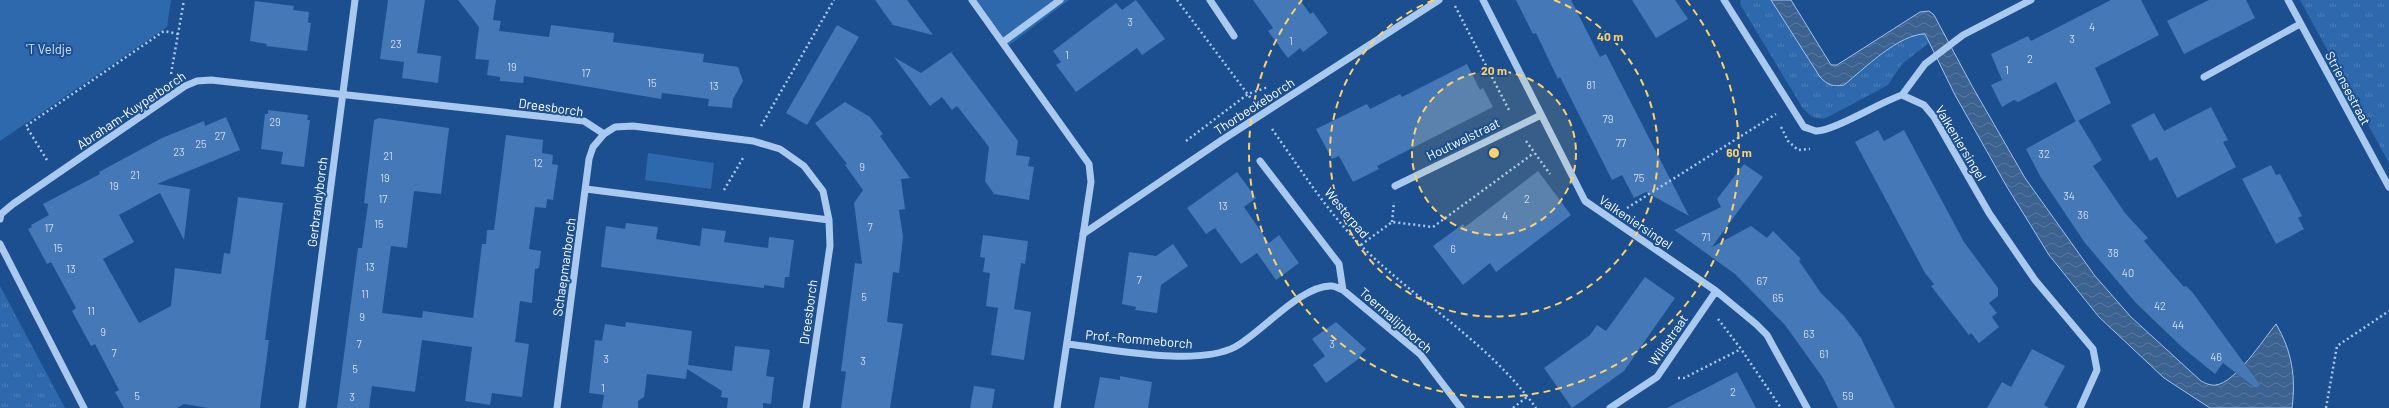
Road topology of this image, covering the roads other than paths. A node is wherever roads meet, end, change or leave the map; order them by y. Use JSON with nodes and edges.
{"nodes":[{"id":1,"x":355,"y":0,"type":"edge"},
{"id":2,"x":972,"y":0,"type":"edge"},
{"id":3,"x":1060,"y":0,"type":"edge"},
{"id":4,"x":1210,"y":0,"type":"edge"},
{"id":5,"x":1439,"y":0,"type":"edge"},
{"id":6,"x":1483,"y":0,"type":"edge"},
{"id":7,"x":1724,"y":0,"type":"edge"},
{"id":8,"x":2031,"y":0,"type":"edge"},
{"id":9,"x":2288,"y":0,"type":"edge"},
{"id":10,"x":2300,"y":24,"type":"junction"},
{"id":11,"x":1234,"y":36,"type":"dead end"},
{"id":12,"x":1003,"y":42,"type":"junction"},
{"id":13,"x":2204,"y":77,"type":"dead end"},
{"id":14,"x":1902,"y":94,"type":"junction"},
{"id":15,"x":343,"y":96,"type":"junction"},
{"id":16,"x":1541,"y":115,"type":"junction"},
{"id":17,"x":604,"y":134,"type":"junction"},
{"id":18,"x":1260,"y":161,"type":"dead end"},
{"id":19,"x":1395,"y":186,"type":"dead end"},
{"id":20,"x":2389,"y":187,"type":"edge"},
{"id":21,"x":586,"y":189,"type":"junction"},
{"id":22,"x":0,"y":218,"type":"edge"},
{"id":23,"x":829,"y":220,"type":"junction"},
{"id":24,"x":1083,"y":234,"type":"junction"},
{"id":25,"x":0,"y":244,"type":"edge"},
{"id":26,"x":1332,"y":286,"type":"joint"},
{"id":27,"x":1343,"y":290,"type":"junction"},
{"id":28,"x":1716,"y":291,"type":"junction"},
{"id":29,"x":1067,"y":344,"type":"junction"},
{"id":30,"x":84,"y":408,"type":"edge"},
{"id":31,"x":302,"y":408,"type":"edge"},
{"id":32,"x":557,"y":408,"type":"edge"},
{"id":33,"x":806,"y":408,"type":"edge"},
{"id":34,"x":1057,"y":408,"type":"edge"},
{"id":35,"x":1461,"y":408,"type":"edge"},
{"id":36,"x":1610,"y":408,"type":"edge"},
{"id":37,"x":1807,"y":408,"type":"edge"},
{"id":38,"x":2080,"y":408,"type":"edge"}],
"edges":[{"from":1,"to":15,"type":"street","name":"Gerbrandyborch"},
{"from":2,"to":12,"type":"street"},
{"from":3,"to":12,"type":"street"},
{"from":4,"to":11,"type":"street"},
{"from":5,"to":24,"type":"street","name":"Thorbeckeborch"},
{"from":6,"to":16,"type":"street","name":"Valkeniersingel"},
{"from":7,"to":14,"type":"street"},
{"from":8,"to":14,"type":"street"},
{"from":9,"to":10,"type":"street","name":"Striensestraat"},
{"from":10,"to":13,"type":"street"},
{"from":10,"to":20,"type":"street","name":"Striensestraat"},
{"from":12,"to":24,"type":"street"},
{"from":14,"to":38,"type":"street","name":"Valkeniersingel"},
{"from":15,"to":17,"type":"street","name":"Dreesborch"},
{"from":15,"to":22,"type":"street","name":"Abraham-Kuyperborch"},
{"from":15,"to":31,"type":"street","name":"Gerbrandyborch"},
{"from":16,"to":19,"type":"street","name":"Houtwalstraat"},
{"from":16,"to":28,"type":"street","name":"Valkeniersingel"},
{"from":17,"to":21,"type":"street","name":"Schaepmanborch"},
{"from":17,"to":23,"type":"street","name":"Dreesborch"},
{"from":18,"to":27,"type":"street","name":"Toermalijnborch"},
{"from":21,"to":23,"type":"street"},
{"from":21,"to":32,"type":"street","name":"Schaepmanborch"},
{"from":23,"to":33,"type":"street","name":"Dreesborch"},
{"from":24,"to":29,"type":"street"},
{"from":25,"to":30,"type":"street"},
{"from":26,"to":27,"type":"street","name":"Toermalijnborch"},
{"from":26,"to":29,"type":"street","name":"Prof.-Rommeborch"},
{"from":27,"to":35,"type":"street","name":"Toermalijnborch"},
{"from":28,"to":36,"type":"street","name":"Wildstraat"},
{"from":28,"to":37,"type":"street","name":"Valkeniersingel"},
{"from":29,"to":34,"type":"street"}]}
